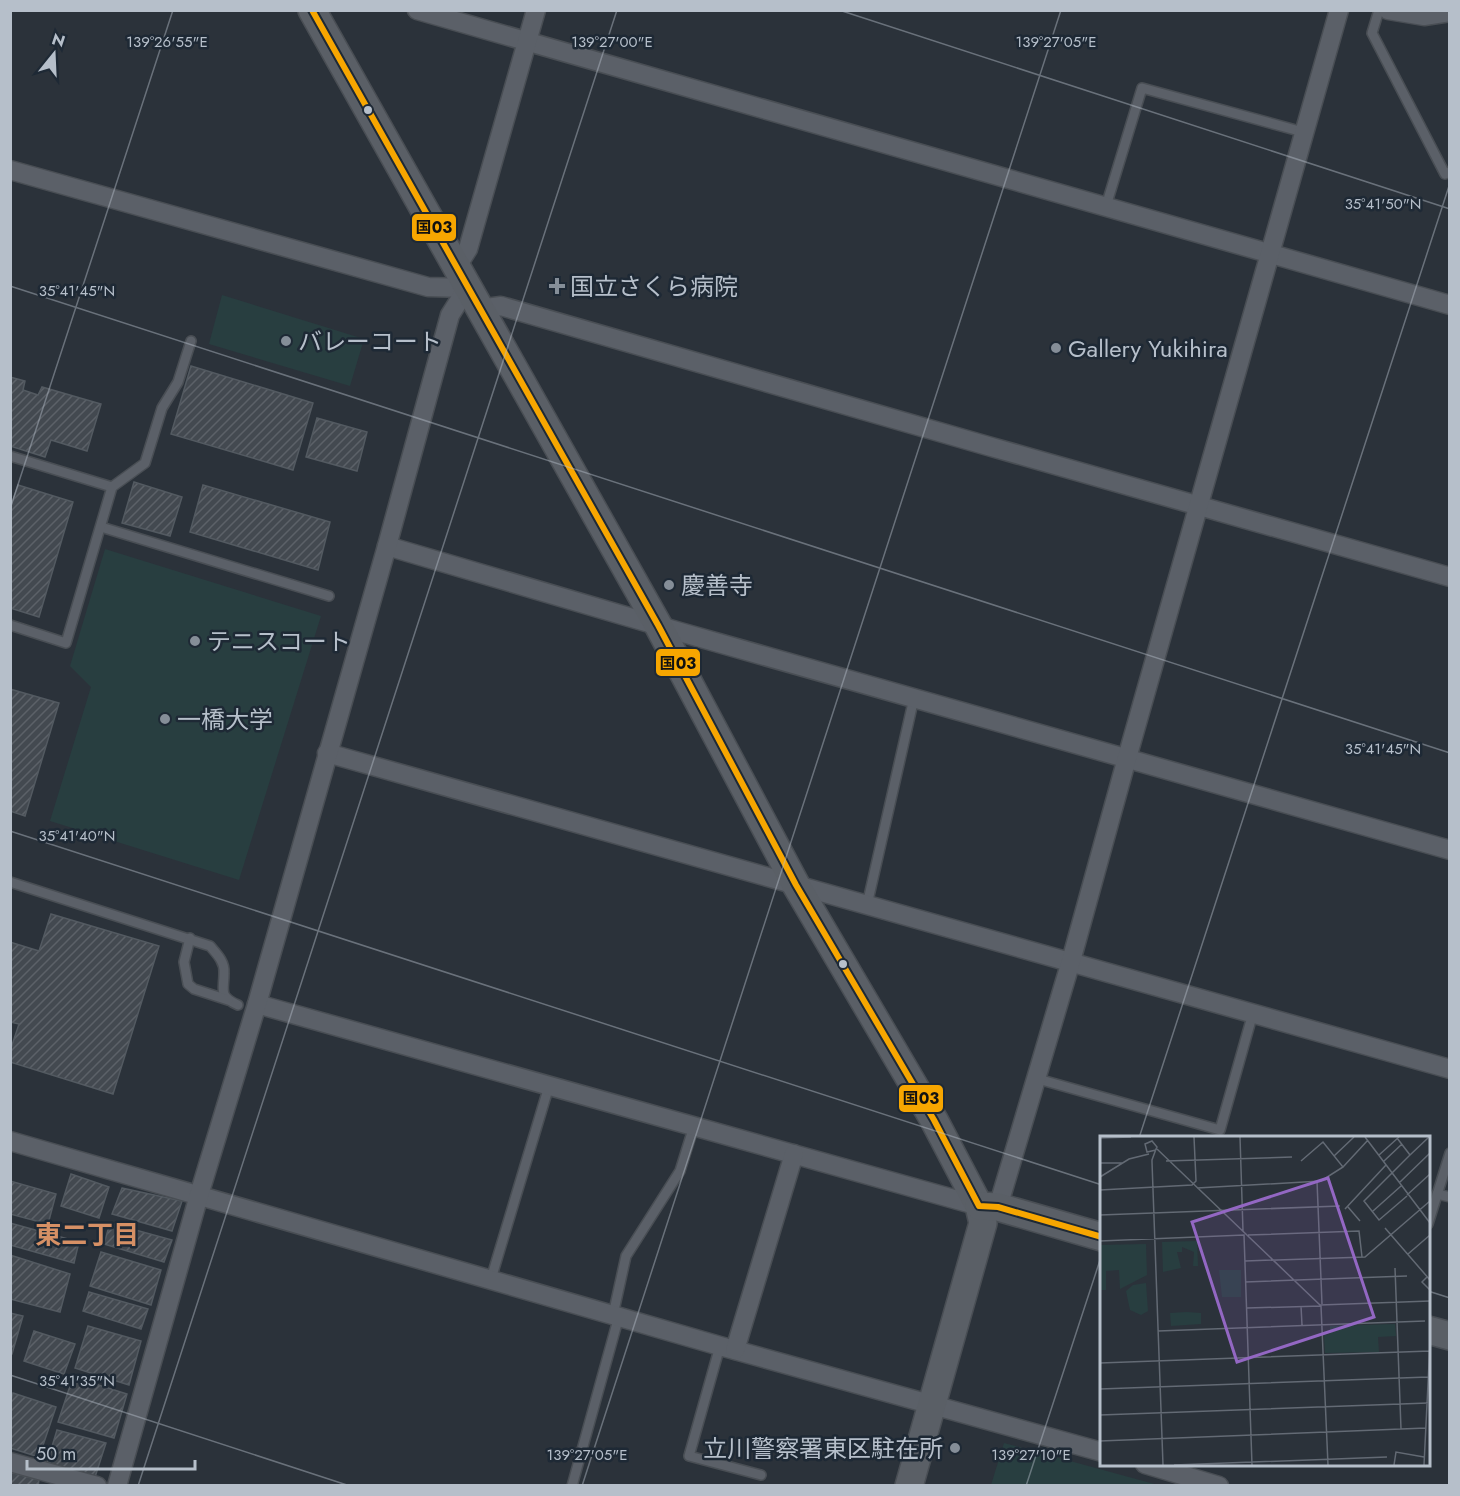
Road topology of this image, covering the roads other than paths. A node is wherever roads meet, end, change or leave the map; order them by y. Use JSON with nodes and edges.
{"nodes":[{"id":1,"x":312,"y":10,"type":"edge"},
{"id":2,"x":417,"y":10,"type":"edge"},
{"id":3,"x":536,"y":10,"type":"edge"},
{"id":4,"x":1339,"y":10,"type":"edge"},
{"id":5,"x":1379,"y":10,"type":"edge"},
{"id":6,"x":1388,"y":10,"type":"edge"},
{"id":7,"x":1449,"y":12,"type":"edge"},
{"id":8,"x":527,"y":40,"type":"junction"},
{"id":9,"x":1303,"y":132,"type":"junction"},
{"id":10,"x":10,"y":170,"type":"edge"},
{"id":11,"x":1449,"y":172,"type":"edge"},
{"id":12,"x":1106,"y":206,"type":"junction"},
{"id":13,"x":1269,"y":253,"type":"junction"},
{"id":14,"x":467,"y":289,"type":"junction"},
{"id":15,"x":1449,"y":305,"type":"edge"},
{"id":16,"x":191,"y":341,"type":"dead end"},
{"id":17,"x":10,"y":456,"type":"edge"},
{"id":18,"x":112,"y":487,"type":"junction"},
{"id":19,"x":1200,"y":505,"type":"junction"},
{"id":20,"x":101,"y":527,"type":"junction"},
{"id":21,"x":387,"y":546,"type":"junction"},
{"id":22,"x":1449,"y":576,"type":"edge"},
{"id":23,"x":329,"y":596,"type":"dead end"},
{"id":24,"x":10,"y":625,"type":"edge"},
{"id":25,"x":658,"y":625,"type":"junction"},
{"id":26,"x":914,"y":698,"type":"junction"},
{"id":27,"x":327,"y":753,"type":"junction"},
{"id":28,"x":1127,"y":758,"type":"junction"},
{"id":29,"x":1449,"y":849,"type":"edge"},
{"id":30,"x":10,"y":882,"type":"edge"},
{"id":31,"x":796,"y":885,"type":"junction"},
{"id":32,"x":867,"y":905,"type":"junction"},
{"id":33,"x":190,"y":939,"type":"junction"},
{"id":34,"x":1071,"y":961,"type":"junction"},
{"id":35,"x":228,"y":1000,"type":"junction"},
{"id":36,"x":248,"y":1005,"type":"junction"},
{"id":37,"x":1253,"y":1013,"type":"junction"},
{"id":38,"x":1449,"y":1069,"type":"edge"},
{"id":39,"x":1038,"y":1079,"type":"junction"},
{"id":40,"x":549,"y":1086,"type":"junction"},
{"id":41,"x":694,"y":1126,"type":"junction"},
{"id":42,"x":10,"y":1141,"type":"edge"},
{"id":43,"x":1449,"y":1153,"type":"edge"},
{"id":44,"x":794,"y":1154,"type":"junction"},
{"id":45,"x":1437,"y":1194,"type":"junction"},
{"id":46,"x":199,"y":1195,"type":"junction"},
{"id":47,"x":1449,"y":1197,"type":"edge"},
{"id":48,"x":988,"y":1207,"type":"junction"},
{"id":49,"x":1430,"y":1217,"type":"edge"},
{"id":50,"x":1100,"y":1237,"type":"edge"},
{"id":51,"x":491,"y":1280,"type":"junction"},
{"id":52,"x":616,"y":1316,"type":"junction"},
{"id":53,"x":1430,"y":1331,"type":"edge"},
{"id":54,"x":1449,"y":1336,"type":"edge"},
{"id":55,"x":728,"y":1348,"type":"junction"},
{"id":56,"x":933,"y":1404,"type":"junction"},
{"id":57,"x":1100,"y":1452,"type":"edge"},
{"id":58,"x":10,"y":1462,"type":"edge"},
{"id":59,"x":1152,"y":1466,"type":"edge"},
{"id":60,"x":761,"y":1475,"type":"dead end"},
{"id":61,"x":98,"y":1485,"type":"edge"},
{"id":62,"x":117,"y":1485,"type":"edge"},
{"id":63,"x":572,"y":1485,"type":"edge"},
{"id":64,"x":909,"y":1485,"type":"edge"},
{"id":65,"x":1219,"y":1485,"type":"edge"}],
"edges":[{"from":1,"to":14,"type":"main road"},
{"from":2,"to":8,"type":"street"},
{"from":3,"to":8,"type":"street"},
{"from":4,"to":9,"type":"street"},
{"from":5,"to":11,"type":"lane"},
{"from":6,"to":7,"type":"street"},
{"from":8,"to":12,"type":"street"},
{"from":8,"to":14,"type":"street"},
{"from":9,"to":12,"type":"lane"},
{"from":9,"to":13,"type":"street"},
{"from":10,"to":14,"type":"street"},
{"from":12,"to":13,"type":"street"},
{"from":13,"to":15,"type":"street"},
{"from":13,"to":19,"type":"street"},
{"from":14,"to":19,"type":"street"},
{"from":14,"to":21,"type":"street"},
{"from":14,"to":25,"type":"main road"},
{"from":16,"to":18,"type":"lane"},
{"from":17,"to":18,"type":"lane"},
{"from":18,"to":20,"type":"lane"},
{"from":19,"to":22,"type":"street"},
{"from":19,"to":28,"type":"street"},
{"from":20,"to":23,"type":"lane"},
{"from":20,"to":24,"type":"lane"},
{"from":21,"to":25,"type":"street"},
{"from":21,"to":27,"type":"street"},
{"from":25,"to":26,"type":"street"},
{"from":25,"to":31,"type":"main road"},
{"from":26,"to":28,"type":"street"},
{"from":26,"to":32,"type":"lane"},
{"from":27,"to":31,"type":"street"},
{"from":27,"to":36,"type":"street"},
{"from":28,"to":29,"type":"street"},
{"from":28,"to":34,"type":"street"},
{"from":30,"to":33,"type":"lane"},
{"from":31,"to":32,"type":"street"},
{"from":31,"to":48,"type":"main road"},
{"from":32,"to":34,"type":"street"},
{"from":33,"to":35,"type":"lane"},
{"from":33,"to":35,"type":"lane"},
{"from":34,"to":37,"type":"street"},
{"from":34,"to":39,"type":"street"},
{"from":35,"to":36,"type":"lane"},
{"from":36,"to":40,"type":"street"},
{"from":36,"to":46,"type":"street"},
{"from":37,"to":38,"type":"street"},
{"from":37,"to":39,"type":"lane"},
{"from":39,"to":48,"type":"street"},
{"from":40,"to":41,"type":"street"},
{"from":40,"to":51,"type":"lane"},
{"from":41,"to":44,"type":"street"},
{"from":41,"to":52,"type":"lane"},
{"from":42,"to":46,"type":"street"},
{"from":43,"to":45,"type":"lane"},
{"from":44,"to":48,"type":"street"},
{"from":44,"to":55,"type":"street"},
{"from":45,"to":47,"type":"lane"},
{"from":45,"to":49,"type":"lane"},
{"from":46,"to":51,"type":"street"},
{"from":46,"to":62,"type":"street"},
{"from":48,"to":50,"type":"main road"},
{"from":48,"to":56,"type":"main road"},
{"from":51,"to":52,"type":"street"},
{"from":52,"to":55,"type":"street"},
{"from":52,"to":63,"type":"lane"},
{"from":53,"to":54,"type":"main road"},
{"from":55,"to":56,"type":"street"},
{"from":55,"to":60,"type":"lane"},
{"from":56,"to":57,"type":"street"},
{"from":56,"to":64,"type":"main road"},
{"from":58,"to":61,"type":"street"},
{"from":59,"to":65,"type":"street"}]}
